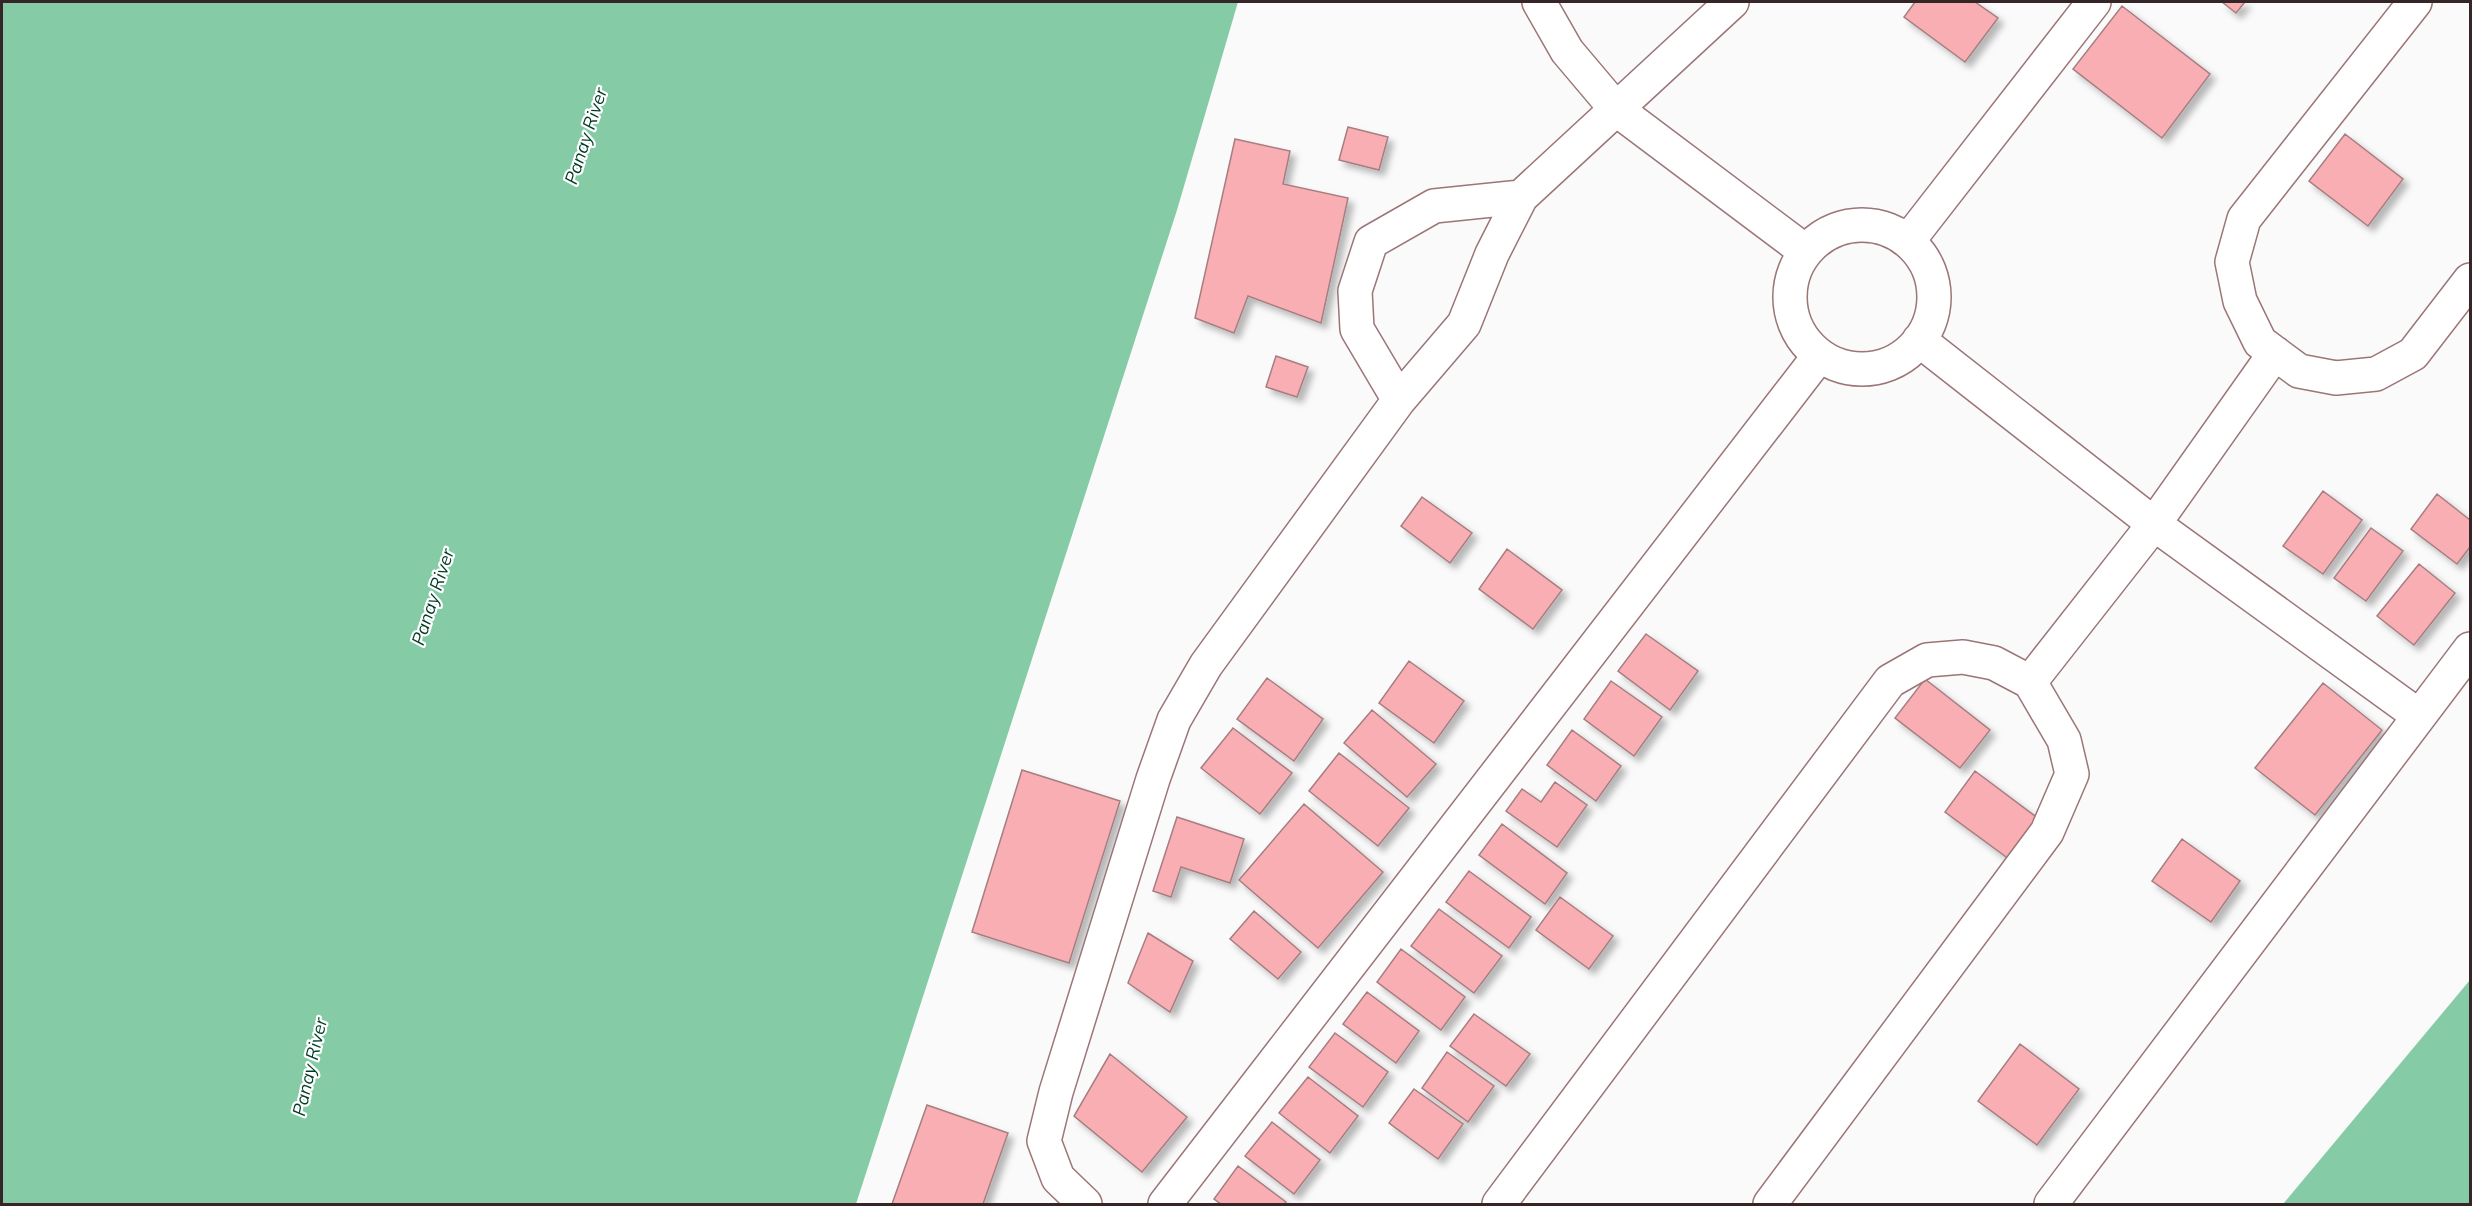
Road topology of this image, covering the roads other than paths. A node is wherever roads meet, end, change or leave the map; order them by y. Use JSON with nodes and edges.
{"nodes":[{"id":1,"x":1539,"y":2,"type":"edge"},
{"id":2,"x":1732,"y":2,"type":"edge"},
{"id":3,"x":2094,"y":2,"type":"edge"},
{"id":4,"x":2415,"y":2,"type":"edge"},
{"id":5,"x":1616,"y":109,"type":"junction"},
{"id":6,"x":1521,"y":197,"type":"junction"},
{"id":7,"x":1908,"y":241,"type":"junction"},
{"id":8,"x":1805,"y":251,"type":"junction"},
{"id":9,"x":2470,"y":280,"type":"edge"},
{"id":10,"x":1919,"y":340,"type":"junction"},
{"id":11,"x":2275,"y":353,"type":"junction"},
{"id":12,"x":1819,"y":356,"type":"junction"},
{"id":13,"x":1400,"y":400,"type":"junction"},
{"id":14,"x":2154,"y":524,"type":"junction"},
{"id":15,"x":2470,"y":649,"type":"edge"},
{"id":16,"x":2030,"y":682,"type":"junction"},
{"id":17,"x":2419,"y":716,"type":"junction"},
{"id":18,"x":1085,"y":1204,"type":"edge"},
{"id":19,"x":1165,"y":1204,"type":"edge"},
{"id":20,"x":1499,"y":1204,"type":"edge"},
{"id":21,"x":1770,"y":1204,"type":"edge"},
{"id":22,"x":2051,"y":1204,"type":"edge"}],
"edges":[{"from":1,"to":5,"type":"street"},
{"from":2,"to":5,"type":"street"},
{"from":3,"to":7,"type":"street"},
{"from":4,"to":11,"type":"street"},
{"from":5,"to":6,"type":"street"},
{"from":5,"to":8,"type":"street"},
{"from":6,"to":13,"type":"street"},
{"from":6,"to":13,"type":"street"},
{"from":7,"to":8,"type":"street"},
{"from":7,"to":10,"type":"street"},
{"from":8,"to":12,"type":"street"},
{"from":9,"to":11,"type":"street"},
{"from":10,"to":12,"type":"street"},
{"from":10,"to":14,"type":"street"},
{"from":11,"to":14,"type":"street"},
{"from":12,"to":19,"type":"street"},
{"from":13,"to":18,"type":"street"},
{"from":14,"to":16,"type":"street"},
{"from":14,"to":17,"type":"street"},
{"from":15,"to":17,"type":"street"},
{"from":16,"to":20,"type":"street"},
{"from":16,"to":21,"type":"street"},
{"from":17,"to":22,"type":"street"}]}
